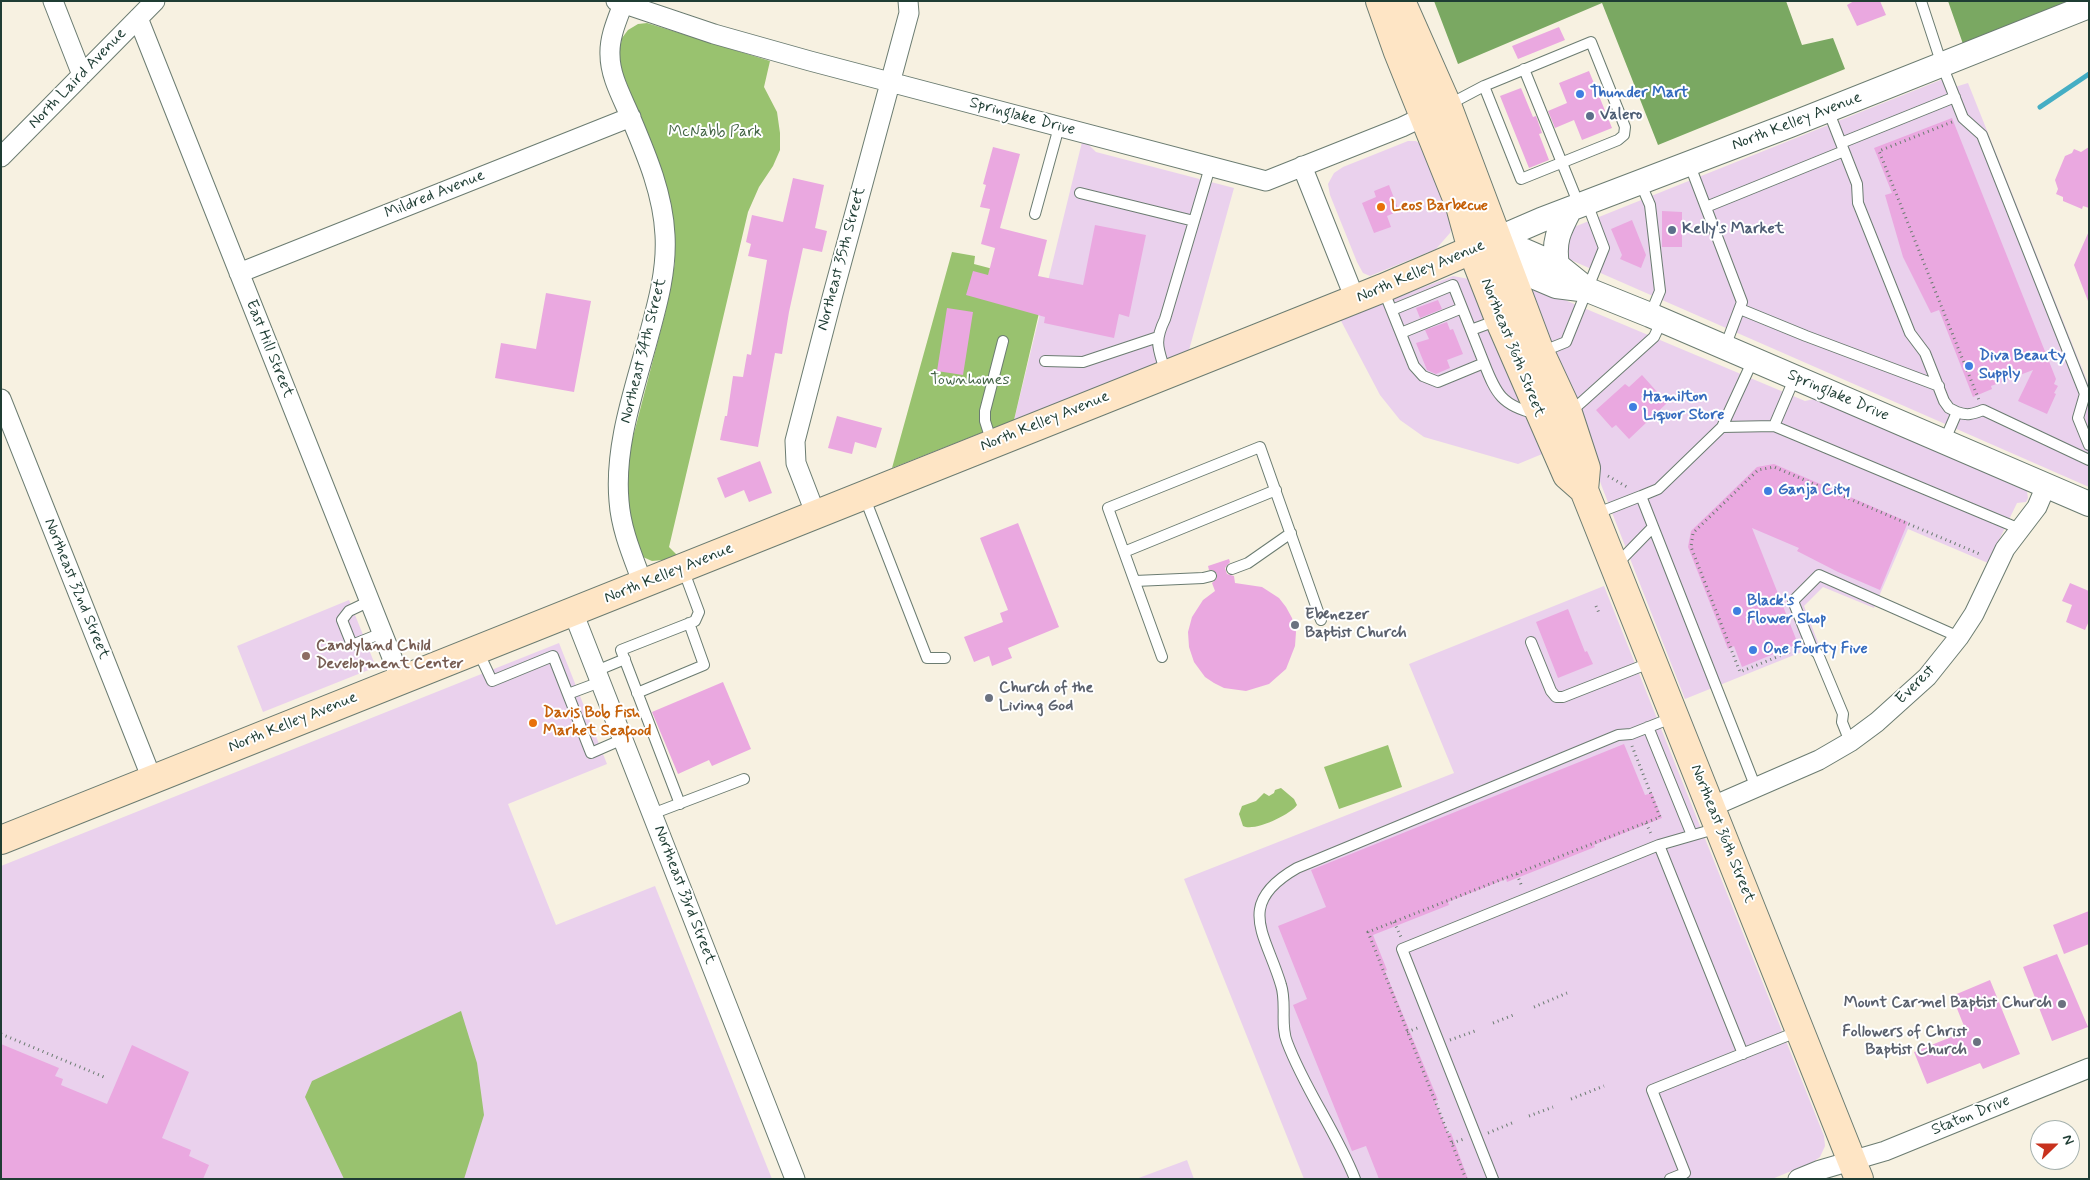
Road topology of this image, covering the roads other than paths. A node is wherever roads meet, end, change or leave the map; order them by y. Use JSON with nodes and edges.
{"nodes":[{"id":1,"x":53,"y":1,"type":"edge"},
{"id":2,"x":155,"y":1,"type":"edge"},
{"id":3,"x":908,"y":1,"type":"edge"},
{"id":4,"x":1380,"y":1,"type":"edge"},
{"id":5,"x":1402,"y":1,"type":"edge"},
{"id":6,"x":1921,"y":1,"type":"edge"},
{"id":7,"x":619,"y":2,"type":"edge"},
{"id":8,"x":2089,"y":6,"type":"edge"},
{"id":9,"x":138,"y":18,"type":"junction"},
{"id":10,"x":1942,"y":65,"type":"junction"},
{"id":11,"x":1524,"y":69,"type":"junction"},
{"id":12,"x":82,"y":75,"type":"junction"},
{"id":13,"x":890,"y":82,"type":"junction"},
{"id":14,"x":1484,"y":86,"type":"junction"},
{"id":15,"x":1955,"y":97,"type":"junction"},
{"id":16,"x":1828,"y":110,"type":"junction"},
{"id":17,"x":1436,"y":111,"type":"junction"},
{"id":18,"x":631,"y":117,"type":"junction"},
{"id":19,"x":1059,"y":127,"type":"junction"},
{"id":20,"x":1843,"y":147,"type":"junction"},
{"id":21,"x":1,"y":157,"type":"edge"},
{"id":22,"x":1562,"y":162,"type":"junction"},
{"id":23,"x":1689,"y":163,"type":"junction"},
{"id":24,"x":1302,"y":166,"type":"junction"},
{"id":25,"x":1210,"y":167,"type":"junction"},
{"id":26,"x":1640,"y":182,"type":"junction"},
{"id":27,"x":1080,"y":193,"type":"dead end"},
{"id":28,"x":1579,"y":206,"type":"junction"},
{"id":29,"x":1706,"y":207,"type":"junction"},
{"id":30,"x":1035,"y":214,"type":"dead end"},
{"id":31,"x":1194,"y":221,"type":"junction"},
{"id":32,"x":1497,"y":240,"type":"junction"},
{"id":33,"x":1472,"y":250,"type":"junction"},
{"id":34,"x":1557,"y":265,"type":"junction"},
{"id":35,"x":1506,"y":266,"type":"junction"},
{"id":36,"x":239,"y":273,"type":"junction"},
{"id":37,"x":1588,"y":290,"type":"junction"},
{"id":38,"x":1355,"y":299,"type":"junction"},
{"id":39,"x":1387,"y":299,"type":"junction"},
{"id":40,"x":1462,"y":308,"type":"junction"},
{"id":41,"x":1740,"y":309,"type":"junction"},
{"id":42,"x":1656,"y":318,"type":"junction"},
{"id":43,"x":1499,"y":319,"type":"junction"},
{"id":44,"x":1471,"y":330,"type":"junction"},
{"id":45,"x":1401,"y":333,"type":"junction"},
{"id":46,"x":1158,"y":337,"type":"junction"},
{"id":47,"x":1003,"y":341,"type":"dead end"},
{"id":48,"x":1725,"y":347,"type":"junction"},
{"id":49,"x":1540,"y":352,"type":"junction"},
{"id":50,"x":1753,"y":360,"type":"junction"},
{"id":51,"x":1045,"y":361,"type":"dead end"},
{"id":52,"x":1484,"y":363,"type":"junction"},
{"id":53,"x":1166,"y":374,"type":"junction"},
{"id":54,"x":1795,"y":378,"type":"junction"},
{"id":55,"x":1938,"y":386,"type":"junction"},
{"id":56,"x":1,"y":399,"type":"edge"},
{"id":57,"x":1553,"y":412,"type":"junction"},
{"id":58,"x":1957,"y":412,"type":"junction"},
{"id":59,"x":1774,"y":426,"type":"junction"},
{"id":60,"x":1722,"y":427,"type":"junction"},
{"id":61,"x":1944,"y":442,"type":"junction"},
{"id":62,"x":992,"y":444,"type":"junction"},
{"id":63,"x":2089,"y":444,"type":"edge"},
{"id":64,"x":2089,"y":460,"type":"edge"},
{"id":65,"x":2046,"y":486,"type":"junction"},
{"id":66,"x":1276,"y":490,"type":"junction"},
{"id":67,"x":863,"y":496,"type":"junction"},
{"id":68,"x":1641,"y":496,"type":"junction"},
{"id":69,"x":1589,"y":502,"type":"junction"},
{"id":70,"x":2089,"y":504,"type":"edge"},
{"id":71,"x":816,"y":515,"type":"junction"},
{"id":72,"x":1653,"y":527,"type":"junction"},
{"id":73,"x":2020,"y":529,"type":"junction"},
{"id":74,"x":1291,"y":533,"type":"junction"},
{"id":75,"x":1124,"y":552,"type":"junction"},
{"id":76,"x":1614,"y":567,"type":"junction"},
{"id":77,"x":682,"y":568,"type":"junction"},
{"id":78,"x":1232,"y":569,"type":"dead end"},
{"id":79,"x":1211,"y":576,"type":"dead end"},
{"id":80,"x":1135,"y":581,"type":"junction"},
{"id":81,"x":643,"y":584,"type":"junction"},
{"id":82,"x":370,"y":601,"type":"junction"},
{"id":83,"x":573,"y":612,"type":"junction"},
{"id":84,"x":1322,"y":620,"type":"dead end"},
{"id":85,"x":689,"y":623,"type":"junction"},
{"id":86,"x":382,"y":633,"type":"junction"},
{"id":87,"x":1959,"y":637,"type":"junction"},
{"id":88,"x":1531,"y":642,"type":"dead end"},
{"id":89,"x":477,"y":650,"type":"junction"},
{"id":90,"x":1162,"y":657,"type":"dead end"},
{"id":91,"x":946,"y":658,"type":"dead end"},
{"id":92,"x":625,"y":660,"type":"junction"},
{"id":93,"x":1653,"y":661,"type":"junction"},
{"id":94,"x":598,"y":677,"type":"junction"},
{"id":95,"x":401,"y":680,"type":"junction"},
{"id":96,"x":637,"y":693,"type":"junction"},
{"id":97,"x":568,"y":694,"type":"junction"},
{"id":98,"x":1675,"y":716,"type":"junction"},
{"id":99,"x":1648,"y":727,"type":"junction"},
{"id":100,"x":623,"y":739,"type":"junction"},
{"id":101,"x":1850,"y":742,"type":"junction"},
{"id":102,"x":152,"y":779,"type":"junction"},
{"id":103,"x":744,"y":779,"type":"dead end"},
{"id":104,"x":1756,"y":788,"type":"junction"},
{"id":105,"x":680,"y":804,"type":"junction"},
{"id":106,"x":652,"y":814,"type":"junction"},
{"id":107,"x":1715,"y":817,"type":"junction"},
{"id":108,"x":1692,"y":835,"type":"junction"},
{"id":109,"x":1,"y":840,"type":"edge"},
{"id":110,"x":1660,"y":845,"type":"junction"},
{"id":111,"x":1800,"y":1031,"type":"junction"},
{"id":112,"x":1743,"y":1054,"type":"junction"},
{"id":113,"x":2089,"y":1068,"type":"edge"},
{"id":114,"x":1856,"y":1170,"type":"edge"},
{"id":115,"x":1675,"y":1178,"type":"edge"},
{"id":116,"x":795,"y":1179,"type":"edge"},
{"id":117,"x":1355,"y":1179,"type":"edge"},
{"id":118,"x":1493,"y":1179,"type":"edge"},
{"id":119,"x":1798,"y":1179,"type":"edge"}],
"edges":[{"from":1,"to":12,"type":"street"},
{"from":2,"to":9,"type":"street","name":"North Laird Avenue"},
{"from":3,"to":13,"type":"street","name":"Northeast 35th Street"},
{"from":4,"to":17,"type":"main road","name":"Northeast 36th Street"},
{"from":5,"to":17,"type":"main road","name":"Northeast 36th Street"},
{"from":6,"to":10,"type":"lane"},
{"from":7,"to":13,"type":"street","name":"Springlake Drive"},
{"from":7,"to":18,"type":"street","name":"Northeast 34th Street"},
{"from":8,"to":10,"type":"street","name":"North Kelley Avenue"},
{"from":9,"to":12,"type":"street","name":"North Laird Avenue"},
{"from":9,"to":36,"type":"street","name":"East Hill Street"},
{"from":10,"to":15,"type":"lane"},
{"from":10,"to":16,"type":"street","name":"North Kelley Avenue"},
{"from":11,"to":14,"type":"lane"},
{"from":11,"to":22,"type":"lane"},
{"from":11,"to":22,"type":"lane"},
{"from":12,"to":21,"type":"street","name":"North Laird Avenue"},
{"from":13,"to":19,"type":"street","name":"Springlake Drive"},
{"from":13,"to":71,"type":"street","name":"Northeast 35th Street"},
{"from":14,"to":17,"type":"lane"},
{"from":14,"to":22,"type":"lane"},
{"from":15,"to":20,"type":"lane"},
{"from":15,"to":63,"type":"lane"},
{"from":16,"to":20,"type":"lane"},
{"from":16,"to":23,"type":"street","name":"North Kelley Avenue"},
{"from":17,"to":24,"type":"street","name":"Springlake Drive"},
{"from":17,"to":32,"type":"main road","name":"Northeast 36th Street"},
{"from":17,"to":33,"type":"main road","name":"Northeast 36th Street"},
{"from":18,"to":36,"type":"street","name":"Mildred Avenue"},
{"from":18,"to":81,"type":"street","name":"Northeast 34th Street"},
{"from":19,"to":25,"type":"street","name":"Springlake Drive"},
{"from":19,"to":30,"type":"lane"},
{"from":20,"to":29,"type":"lane"},
{"from":20,"to":55,"type":"lane"},
{"from":22,"to":28,"type":"lane"},
{"from":23,"to":26,"type":"street","name":"North Kelley Avenue"},
{"from":23,"to":29,"type":"lane"},
{"from":24,"to":25,"type":"street","name":"Springlake Drive"},
{"from":24,"to":38,"type":"street"},
{"from":25,"to":31,"type":"lane"},
{"from":26,"to":28,"type":"street","name":"North Kelley Avenue"},
{"from":26,"to":42,"type":"lane"},
{"from":27,"to":31,"type":"lane"},
{"from":28,"to":32,"type":"street","name":"North Kelley Avenue"},
{"from":28,"to":34,"type":"street"},
{"from":28,"to":37,"type":"lane"},
{"from":29,"to":41,"type":"lane"},
{"from":31,"to":46,"type":"lane"},
{"from":32,"to":33,"type":"main road","name":"North Kelley Avenue"},
{"from":32,"to":34,"type":"street","name":"Springlake Drive"},
{"from":32,"to":35,"type":"main road","name":"Northeast 36th Street"},
{"from":33,"to":35,"type":"street","name":"Springlake Drive"},
{"from":33,"to":39,"type":"main road","name":"North Kelley Avenue"},
{"from":33,"to":43,"type":"main road","name":"Northeast 36th Street"},
{"from":34,"to":37,"type":"street","name":"Springlake Drive"},
{"from":35,"to":37,"type":"street","name":"Springlake Drive"},
{"from":35,"to":49,"type":"main road","name":"Northeast 36th Street"},
{"from":36,"to":82,"type":"street","name":"East Hill Street"},
{"from":37,"to":42,"type":"street","name":"Springlake Drive"},
{"from":37,"to":49,"type":"lane"},
{"from":38,"to":39,"type":"main road","name":"North Kelley Avenue"},
{"from":38,"to":53,"type":"main road","name":"North Kelley Avenue"},
{"from":39,"to":40,"type":"lane"},
{"from":39,"to":45,"type":"lane"},
{"from":40,"to":44,"type":"lane"},
{"from":40,"to":45,"type":"lane"},
{"from":41,"to":48,"type":"lane"},
{"from":41,"to":55,"type":"lane"},
{"from":42,"to":48,"type":"street","name":"Springlake Drive"},
{"from":42,"to":57,"type":"lane"},
{"from":43,"to":44,"type":"lane"},
{"from":43,"to":57,"type":"main road","name":"Northeast 36th Street"},
{"from":44,"to":52,"type":"lane"},
{"from":45,"to":52,"type":"lane"},
{"from":46,"to":51,"type":"lane"},
{"from":46,"to":53,"type":"lane"},
{"from":47,"to":62,"type":"lane"},
{"from":48,"to":50,"type":"street","name":"Springlake Drive"},
{"from":49,"to":57,"type":"main road","name":"Northeast 36th Street"},
{"from":50,"to":54,"type":"street","name":"Springlake Drive"},
{"from":50,"to":60,"type":"lane"},
{"from":52,"to":57,"type":"lane"},
{"from":53,"to":62,"type":"main road","name":"North Kelley Avenue"},
{"from":54,"to":59,"type":"lane"},
{"from":54,"to":61,"type":"street","name":"Springlake Drive"},
{"from":55,"to":58,"type":"lane"},
{"from":56,"to":102,"type":"street","name":"Northeast 32nd Street"},
{"from":57,"to":69,"type":"main road","name":"Northeast 36th Street"},
{"from":58,"to":61,"type":"lane"},
{"from":58,"to":64,"type":"lane"},
{"from":59,"to":60,"type":"lane"},
{"from":59,"to":73,"type":"lane"},
{"from":60,"to":68,"type":"lane"},
{"from":61,"to":65,"type":"street","name":"Springlake Drive"},
{"from":62,"to":67,"type":"main road","name":"North Kelley Avenue"},
{"from":65,"to":70,"type":"street","name":"Springlake Drive"},
{"from":65,"to":73,"type":"street","name":"Everest"},
{"from":66,"to":74,"type":"lane"},
{"from":66,"to":75,"type":"lane"},
{"from":66,"to":75,"type":"lane"},
{"from":67,"to":71,"type":"main road","name":"North Kelley Avenue"},
{"from":67,"to":91,"type":"lane"},
{"from":68,"to":69,"type":"lane"},
{"from":68,"to":72,"type":"lane"},
{"from":69,"to":76,"type":"main road","name":"Northeast 36th Street"},
{"from":71,"to":77,"type":"main road","name":"North Kelley Avenue"},
{"from":72,"to":76,"type":"lane"},
{"from":72,"to":104,"type":"lane"},
{"from":73,"to":87,"type":"street","name":"Everest"},
{"from":74,"to":78,"type":"lane"},
{"from":74,"to":84,"type":"lane"},
{"from":75,"to":80,"type":"lane"},
{"from":76,"to":93,"type":"main road","name":"Northeast 36th Street"},
{"from":77,"to":81,"type":"main road","name":"North Kelley Avenue"},
{"from":77,"to":85,"type":"lane"},
{"from":79,"to":80,"type":"lane"},
{"from":80,"to":90,"type":"lane"},
{"from":81,"to":83,"type":"main road","name":"North Kelley Avenue"},
{"from":82,"to":86,"type":"street","name":"East Hill Street"},
{"from":82,"to":86,"type":"lane"},
{"from":83,"to":89,"type":"main road","name":"North Kelley Avenue"},
{"from":83,"to":94,"type":"street","name":"Northeast 33rd Street"},
{"from":85,"to":92,"type":"lane"},
{"from":85,"to":96,"type":"lane"},
{"from":86,"to":95,"type":"street","name":"East Hill Street"},
{"from":87,"to":101,"type":"street","name":"Everest"},
{"from":87,"to":101,"type":"lane"},
{"from":88,"to":93,"type":"lane"},
{"from":89,"to":95,"type":"main road","name":"North Kelley Avenue"},
{"from":89,"to":97,"type":"lane"},
{"from":92,"to":94,"type":"lane"},
{"from":92,"to":96,"type":"lane"},
{"from":93,"to":98,"type":"main road","name":"Northeast 36th Street"},
{"from":94,"to":97,"type":"lane"},
{"from":94,"to":100,"type":"street","name":"Northeast 33rd Street"},
{"from":95,"to":102,"type":"main road","name":"North Kelley Avenue"},
{"from":96,"to":105,"type":"lane"},
{"from":97,"to":100,"type":"lane"},
{"from":98,"to":99,"type":"lane"},
{"from":98,"to":107,"type":"main road","name":"Northeast 36th Street"},
{"from":99,"to":108,"type":"lane"},
{"from":99,"to":117,"type":"lane"},
{"from":100,"to":106,"type":"street","name":"Northeast 33rd Street"},
{"from":101,"to":104,"type":"street","name":"Everest"},
{"from":102,"to":109,"type":"main road","name":"North Kelley Avenue"},
{"from":103,"to":105,"type":"lane"},
{"from":104,"to":107,"type":"street","name":"Everest"},
{"from":105,"to":106,"type":"lane"},
{"from":106,"to":116,"type":"street","name":"Northeast 33rd Street"},
{"from":107,"to":108,"type":"lane"},
{"from":107,"to":111,"type":"main road","name":"Northeast 36th Street"},
{"from":108,"to":110,"type":"lane"},
{"from":110,"to":112,"type":"lane"},
{"from":110,"to":118,"type":"lane"},
{"from":111,"to":112,"type":"lane"},
{"from":111,"to":114,"type":"main road","name":"Northeast 36th Street"},
{"from":112,"to":115,"type":"lane"},
{"from":113,"to":114,"type":"street","name":"Staton Drive"},
{"from":114,"to":119,"type":"street","name":"Staton Drive"}]}
